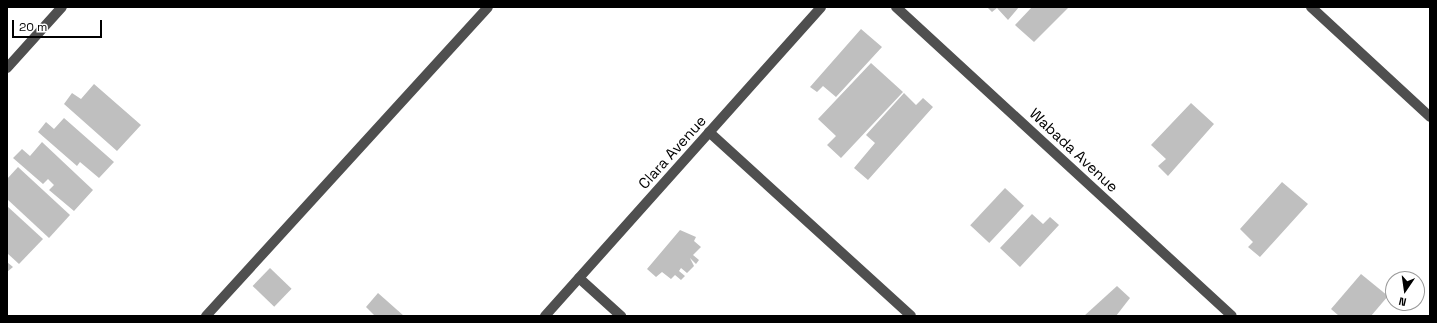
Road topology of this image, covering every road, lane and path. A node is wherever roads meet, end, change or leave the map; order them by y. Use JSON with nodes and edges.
{"nodes":[{"id":1,"x":62,"y":7,"type":"edge"},
{"id":2,"x":488,"y":7,"type":"edge"},
{"id":3,"x":821,"y":7,"type":"edge"},
{"id":4,"x":896,"y":7,"type":"edge"},
{"id":5,"x":1310,"y":7,"type":"edge"},
{"id":6,"x":7,"y":68,"type":"edge"},
{"id":7,"x":1430,"y":117,"type":"edge"},
{"id":8,"x":709,"y":132,"type":"junction"},
{"id":9,"x":579,"y":278,"type":"junction"},
{"id":10,"x":206,"y":316,"type":"edge"},
{"id":11,"x":545,"y":316,"type":"edge"},
{"id":12,"x":621,"y":316,"type":"edge"},
{"id":13,"x":912,"y":316,"type":"edge"},
{"id":14,"x":1232,"y":316,"type":"edge"}],
"edges":[{"from":1,"to":6,"type":"street"},
{"from":2,"to":10,"type":"street"},
{"from":3,"to":8,"type":"street","name":"Clara Avenue"},
{"from":4,"to":14,"type":"street","name":"Wabada Avenue"},
{"from":5,"to":7,"type":"street"},
{"from":8,"to":9,"type":"street","name":"Clara Avenue"},
{"from":8,"to":13,"type":"street"},
{"from":9,"to":11,"type":"street","name":"Clara Avenue"},
{"from":9,"to":12,"type":"street"}]}
